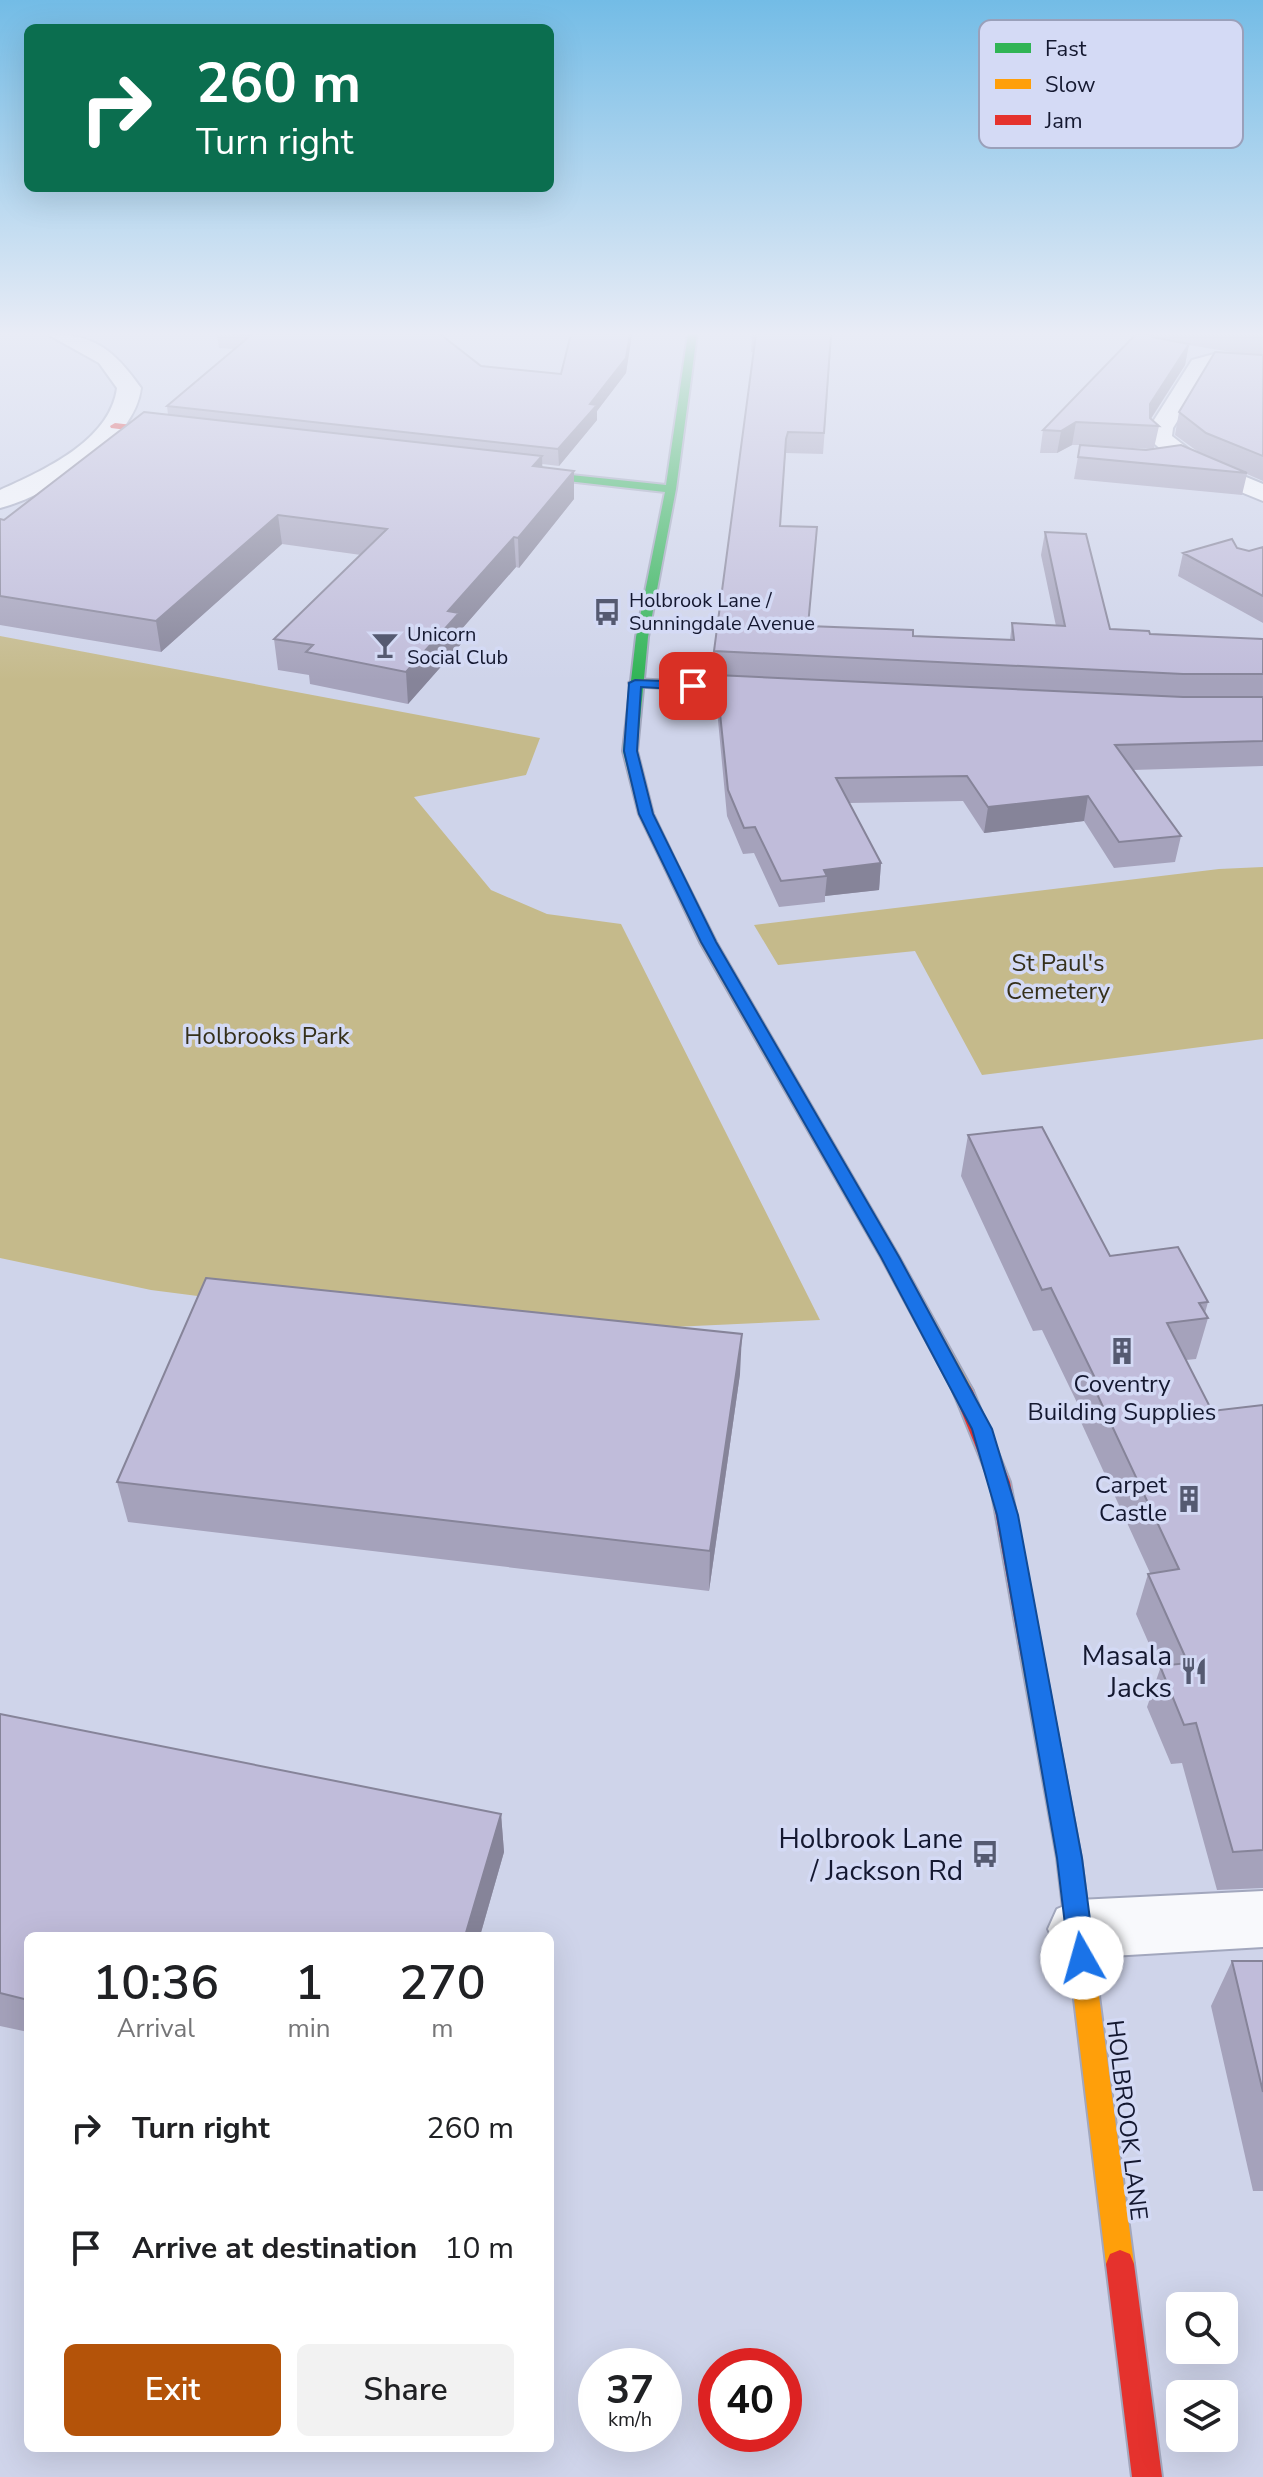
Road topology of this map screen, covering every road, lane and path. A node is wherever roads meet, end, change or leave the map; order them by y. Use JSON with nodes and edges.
{"nodes":[{"id":1,"x":82,"y":450,"type":"edge"},
{"id":2,"x":677,"y":450,"type":"edge"},
{"id":3,"x":1163,"y":450,"type":"edge"},
{"id":4,"x":495,"y":470,"type":"edge"},
{"id":5,"x":671,"y":489,"type":"junction"},
{"id":6,"x":1263,"y":493,"type":"edge"},
{"id":7,"x":0,"y":500,"type":"edge"},
{"id":8,"x":635,"y":683,"type":"junction"},
{"id":9,"x":795,"y":691,"type":"edge"},
{"id":10,"x":1263,"y":1919,"type":"edge"},
{"id":11,"x":1078,"y":1929,"type":"junction"},
{"id":12,"x":1147,"y":2477,"type":"edge"}],
"edges":[{"from":1,"to":7,"type":"street"},
{"from":2,"to":5,"type":"street","name":"HOLBROOK LANE"},
{"from":3,"to":6,"type":"street"},
{"from":4,"to":5,"type":"street"},
{"from":5,"to":8,"type":"street","name":"HOLBROOK LANE"},
{"from":8,"to":9,"type":"street"},
{"from":8,"to":11,"type":"street","name":"HOLBROOK LANE"},
{"from":10,"to":11,"type":"street"},
{"from":11,"to":12,"type":"street","name":"HOLBROOK LANE"}]}
